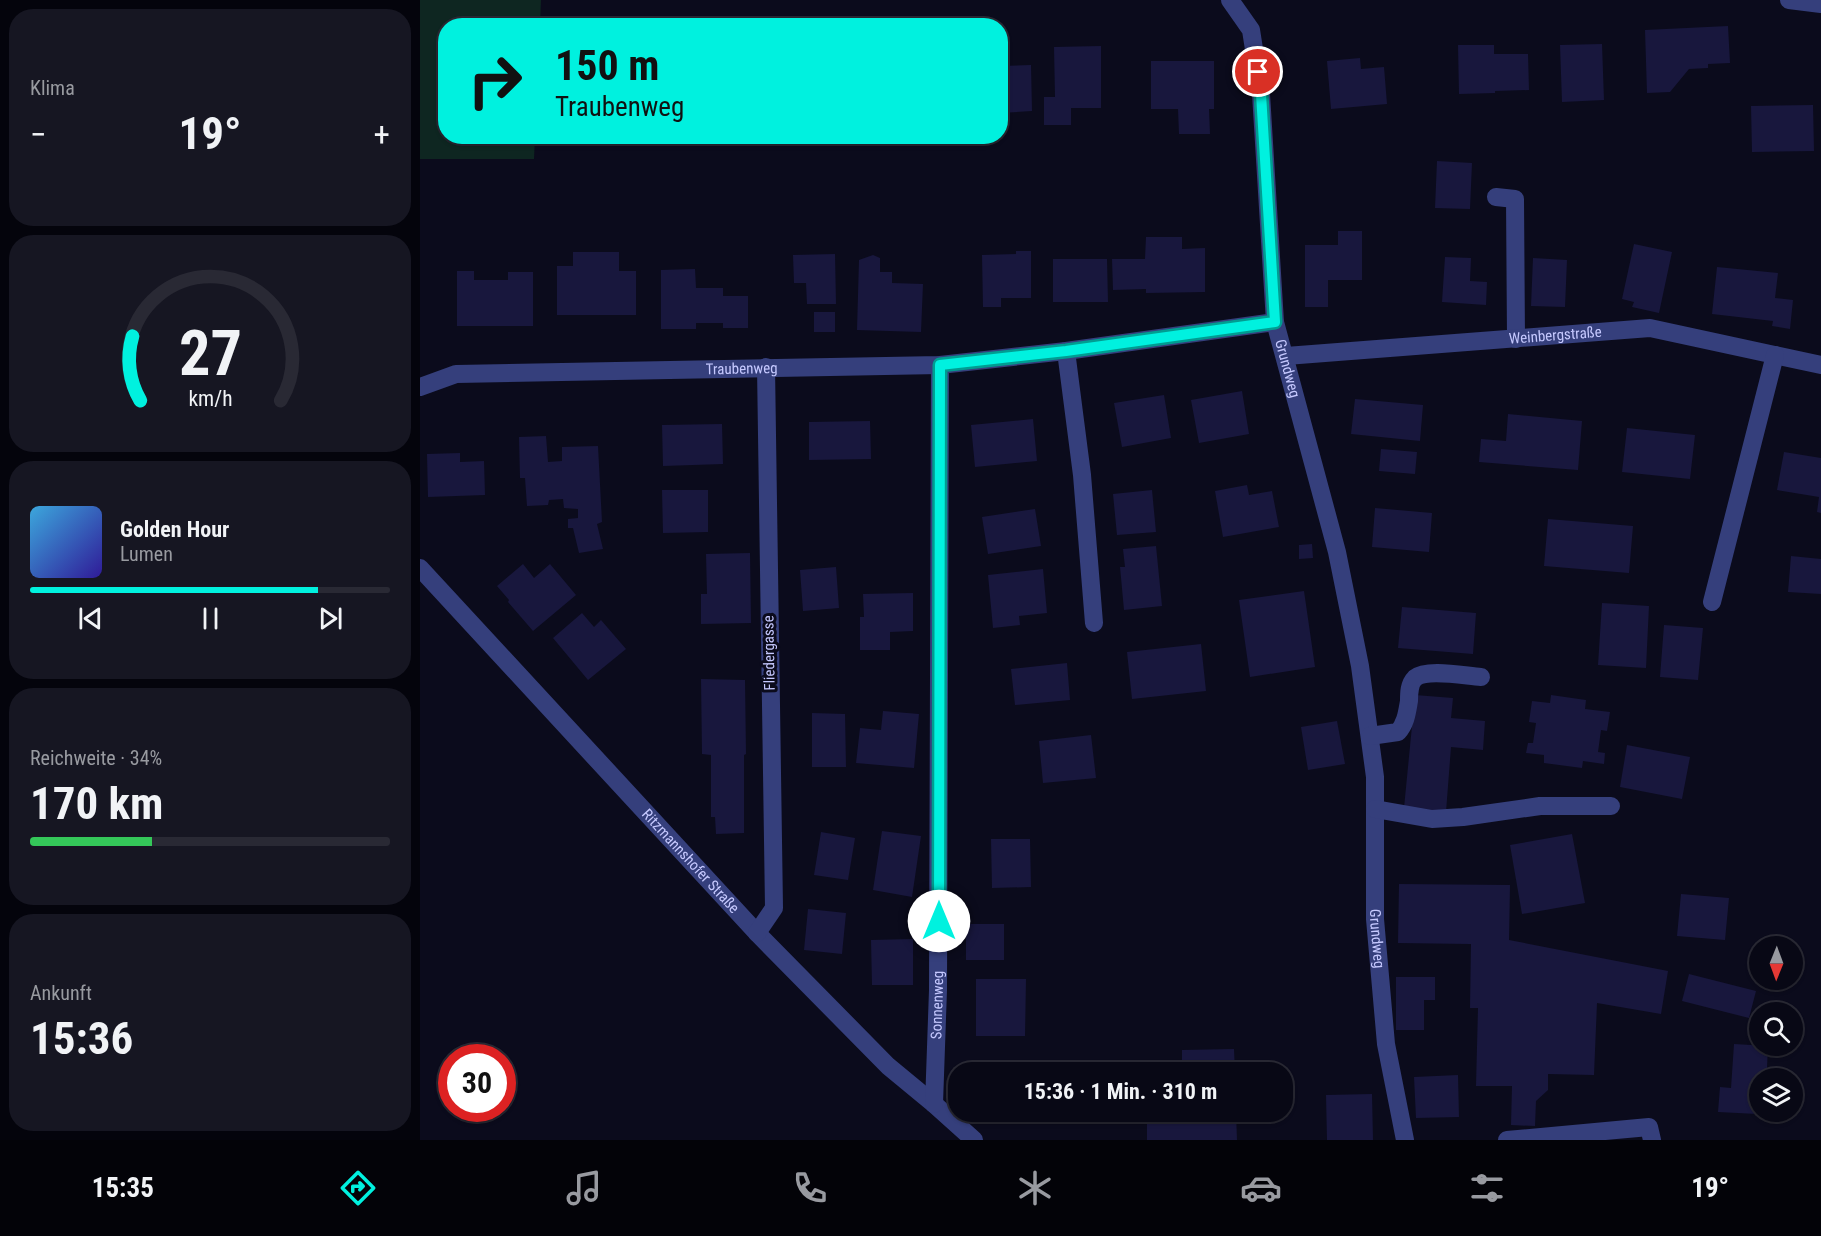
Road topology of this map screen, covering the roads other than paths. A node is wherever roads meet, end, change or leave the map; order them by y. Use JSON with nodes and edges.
{"nodes":[{"id":1,"x":1230,"y":0,"type":"edge"},
{"id":2,"x":1789,"y":0,"type":"edge"},
{"id":3,"x":1821,"y":4,"type":"edge"},
{"id":4,"x":1496,"y":197,"type":"dead end"},
{"id":5,"x":1275,"y":322,"type":"junction"},
{"id":6,"x":1516,"y":339,"type":"junction"},
{"id":7,"x":1066,"y":351,"type":"junction"},
{"id":8,"x":1775,"y":355,"type":"junction"},
{"id":9,"x":1286,"y":356,"type":"junction"},
{"id":10,"x":940,"y":365,"type":"junction"},
{"id":11,"x":1821,"y":365,"type":"edge"},
{"id":12,"x":766,"y":367,"type":"junction"},
{"id":13,"x":420,"y":387,"type":"edge"},
{"id":14,"x":420,"y":568,"type":"edge"},
{"id":15,"x":1712,"y":602,"type":"dead end"},
{"id":16,"x":1094,"y":623,"type":"dead end"},
{"id":17,"x":1481,"y":677,"type":"dead end"},
{"id":18,"x":1370,"y":736,"type":"junction"},
{"id":19,"x":1611,"y":806,"type":"dead end"},
{"id":20,"x":1375,"y":809,"type":"junction"},
{"id":21,"x":757,"y":933,"type":"junction"},
{"id":22,"x":934,"y":1104,"type":"junction"},
{"id":23,"x":974,"y":1140,"type":"edge"},
{"id":24,"x":1405,"y":1140,"type":"edge"},
{"id":25,"x":1507,"y":1140,"type":"edge"},
{"id":26,"x":1652,"y":1140,"type":"edge"}],
"edges":[{"from":1,"to":5,"type":"street","name":"Grundweg"},
{"from":2,"to":3,"type":"street"},
{"from":4,"to":6,"type":"street"},
{"from":5,"to":7,"type":"street","name":"Traubenweg"},
{"from":5,"to":9,"type":"street","name":"Grundweg"},
{"from":6,"to":8,"type":"street","name":"Weinbergstraße"},
{"from":6,"to":9,"type":"street","name":"Weinbergstraße"},
{"from":7,"to":10,"type":"street","name":"Traubenweg"},
{"from":7,"to":16,"type":"street"},
{"from":8,"to":11,"type":"street","name":"Weinbergstraße"},
{"from":8,"to":15,"type":"street"},
{"from":9,"to":18,"type":"street","name":"Grundweg"},
{"from":10,"to":12,"type":"street","name":"Traubenweg"},
{"from":10,"to":22,"type":"street","name":"Sonnenweg"},
{"from":12,"to":13,"type":"street","name":"Traubenweg"},
{"from":12,"to":21,"type":"street","name":"Fliedergasse"},
{"from":14,"to":21,"type":"street","name":"Ritzmannshofer Straße"},
{"from":17,"to":18,"type":"street"},
{"from":18,"to":20,"type":"street","name":"Grundweg"},
{"from":19,"to":20,"type":"street"},
{"from":20,"to":24,"type":"street","name":"Grundweg"},
{"from":21,"to":22,"type":"street","name":"Ritzmannshofer Straße"},
{"from":22,"to":23,"type":"street","name":"Ritzmannshofer Straße"},
{"from":25,"to":26,"type":"street"}]}
